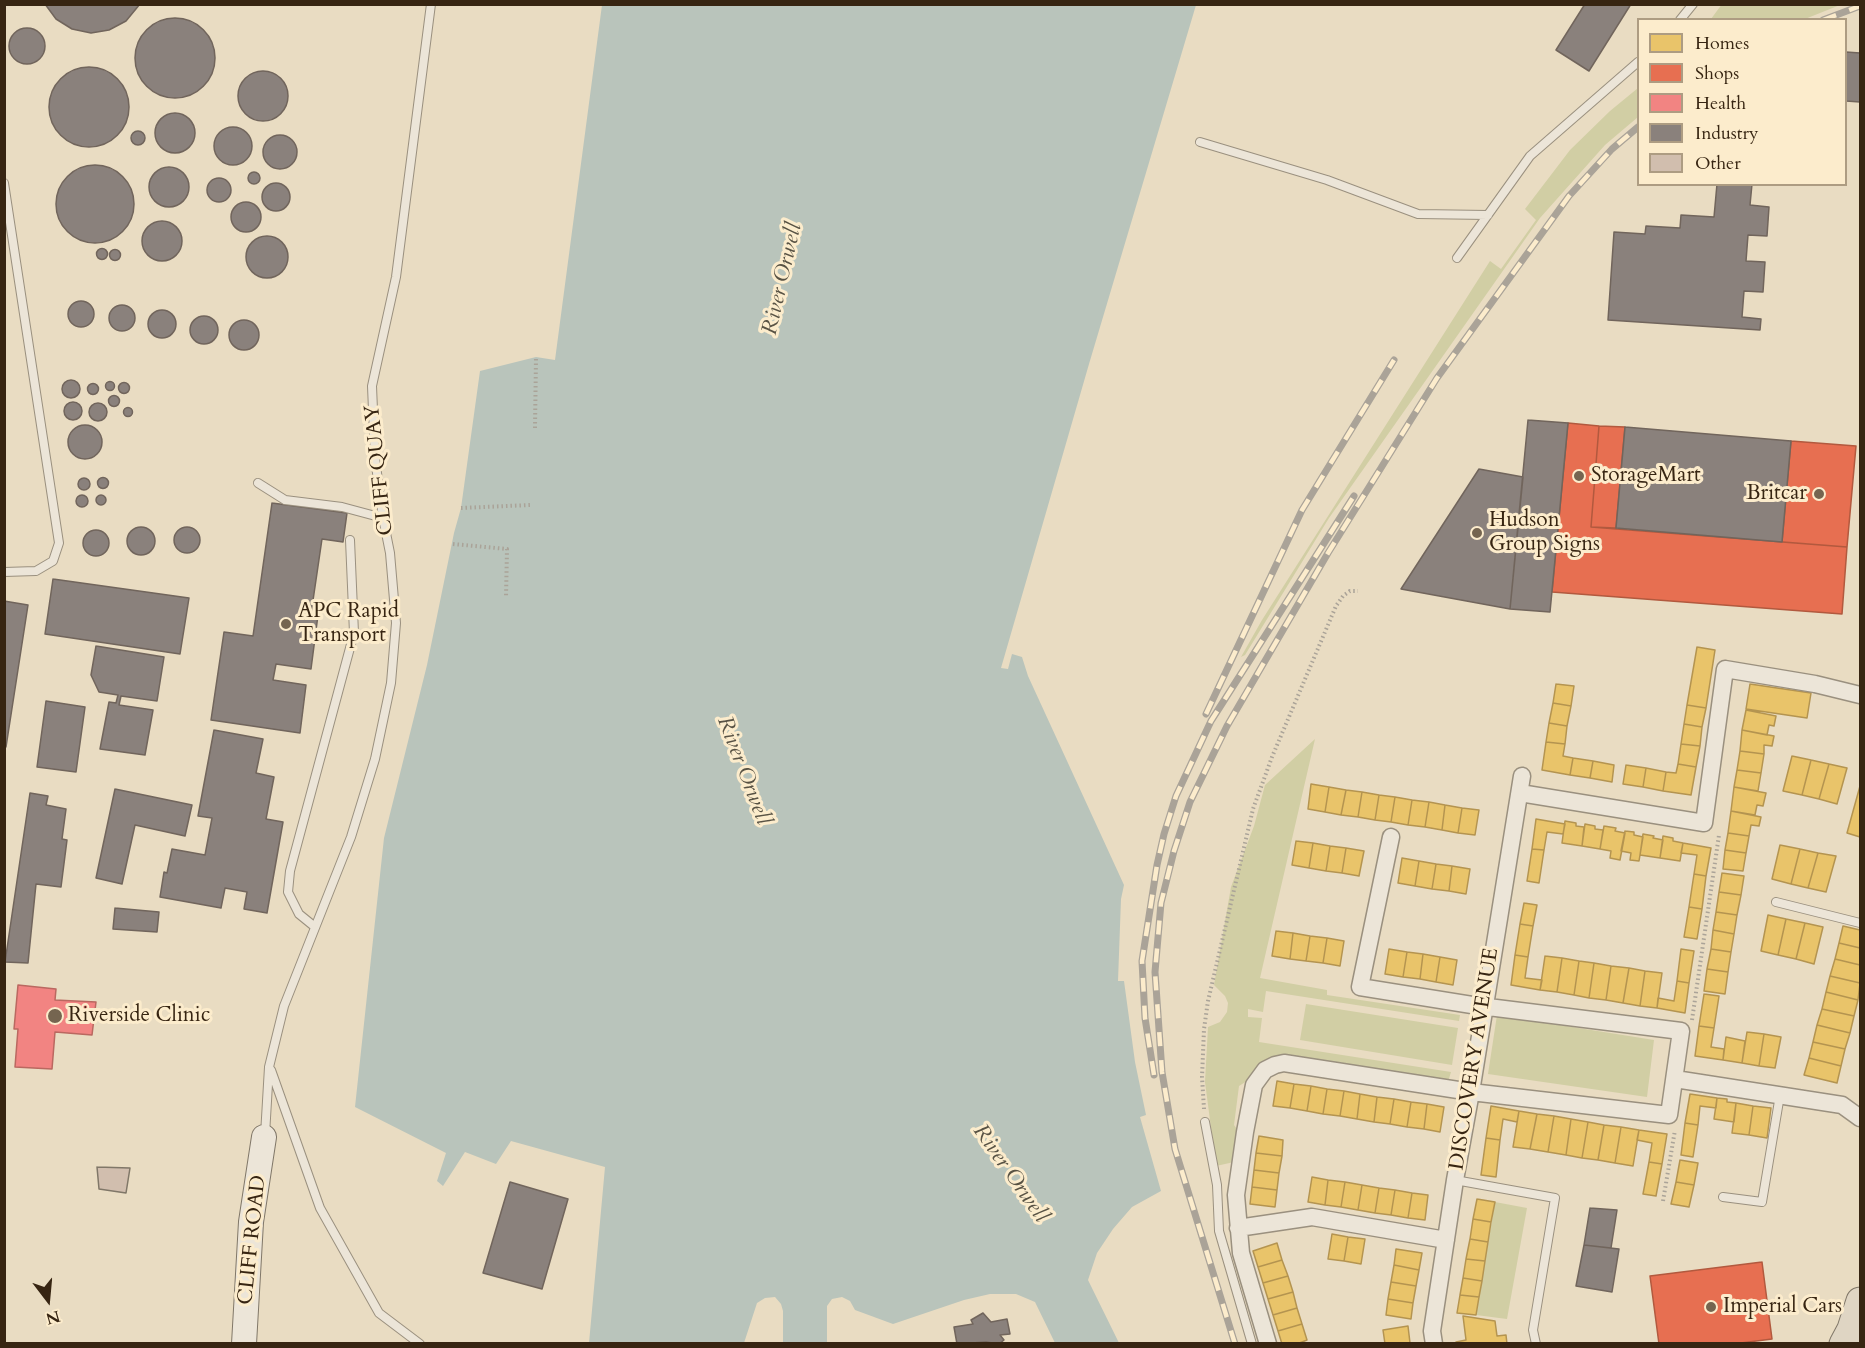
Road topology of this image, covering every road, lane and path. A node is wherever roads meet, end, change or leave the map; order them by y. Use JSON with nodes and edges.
{"nodes":[{"id":1,"x":430,"y":4,"type":"edge"},
{"id":2,"x":1693,"y":4,"type":"edge"},
{"id":3,"x":1682,"y":18,"type":"edge"},
{"id":4,"x":1637,"y":63,"type":"edge"},
{"id":5,"x":1200,"y":142,"type":"dead end"},
{"id":6,"x":4,"y":183,"type":"edge"},
{"id":7,"x":1488,"y":214,"type":"junction"},
{"id":8,"x":1457,"y":258,"type":"dead end"},
{"id":9,"x":536,"y":357,"type":"dead end"},
{"id":10,"x":534,"y":428,"type":"dead end"},
{"id":11,"x":258,"y":483,"type":"dead end"},
{"id":12,"x":530,"y":506,"type":"dead end"},
{"id":13,"x":461,"y":508,"type":"dead end"},
{"id":14,"x":382,"y":518,"type":"junction"},
{"id":15,"x":350,"y":540,"type":"dead end"},
{"id":16,"x":453,"y":544,"type":"dead end"},
{"id":17,"x":4,"y":572,"type":"edge"},
{"id":18,"x":1358,"y":591,"type":"dead end"},
{"id":19,"x":506,"y":597,"type":"dead end"},
{"id":20,"x":1860,"y":695,"type":"edge"},
{"id":21,"x":1522,"y":776,"type":"dead end"},
{"id":22,"x":1520,"y":793,"type":"junction"},
{"id":23,"x":1704,"y":823,"type":"junction"},
{"id":24,"x":1391,"y":837,"type":"dead end"},
{"id":25,"x":1776,"y":902,"type":"dead end"},
{"id":26,"x":1860,"y":923,"type":"edge"},
{"id":27,"x":315,"y":927,"type":"junction"},
{"id":28,"x":1485,"y":1006,"type":"junction"},
{"id":29,"x":1681,"y":1031,"type":"junction"},
{"id":30,"x":269,"y":1067,"type":"junction"},
{"id":31,"x":1675,"y":1079,"type":"junction"},
{"id":32,"x":1471,"y":1092,"type":"junction"},
{"id":33,"x":1780,"y":1094,"type":"junction"},
{"id":34,"x":1860,"y":1100,"type":"edge"},
{"id":35,"x":1842,"y":1105,"type":"junction"},
{"id":36,"x":1669,"y":1115,"type":"junction"},
{"id":37,"x":1860,"y":1118,"type":"edge"},
{"id":38,"x":1205,"y":1122,"type":"joint"},
{"id":39,"x":264,"y":1137,"type":"joint"},
{"id":40,"x":1455,"y":1180,"type":"junction"},
{"id":41,"x":1723,"y":1197,"type":"dead end"},
{"id":42,"x":1663,"y":1201,"type":"dead end"},
{"id":43,"x":1238,"y":1228,"type":"junction"},
{"id":44,"x":1446,"y":1240,"type":"junction"},
{"id":45,"x":1860,"y":1300,"type":"edge"},
{"id":46,"x":244,"y":1344,"type":"edge"},
{"id":47,"x":420,"y":1344,"type":"edge"},
{"id":48,"x":1252,"y":1344,"type":"edge"},
{"id":49,"x":1268,"y":1344,"type":"edge"},
{"id":50,"x":1434,"y":1344,"type":"edge"},
{"id":51,"x":1536,"y":1344,"type":"edge"},
{"id":52,"x":1843,"y":1344,"type":"edge"}],
"edges":[{"from":1,"to":14,"type":"lane","name":"CLIFF QUAY"},
{"from":2,"to":3,"type":"lane"},
{"from":4,"to":7,"type":"lane"},
{"from":5,"to":7,"type":"lane"},
{"from":6,"to":17,"type":"lane"},
{"from":7,"to":8,"type":"lane"},
{"from":9,"to":10,"type":"path"},
{"from":11,"to":14,"type":"lane"},
{"from":12,"to":13,"type":"path"},
{"from":14,"to":27,"type":"lane","name":"CLIFF QUAY"},
{"from":15,"to":27,"type":"lane","name":"CLIFF QUAY"},
{"from":16,"to":19,"type":"path"},
{"from":18,"to":38,"type":"path"},
{"from":20,"to":23,"type":"street"},
{"from":21,"to":22,"type":"street","name":"DISCOVERY AVENUE"},
{"from":22,"to":23,"type":"street"},
{"from":22,"to":28,"type":"street","name":"DISCOVERY AVENUE"},
{"from":23,"to":29,"type":"path"},
{"from":24,"to":28,"type":"street"},
{"from":25,"to":26,"type":"lane"},
{"from":27,"to":30,"type":"lane","name":"CLIFF QUAY"},
{"from":28,"to":29,"type":"street"},
{"from":28,"to":32,"type":"street","name":"DISCOVERY AVENUE"},
{"from":29,"to":31,"type":"street"},
{"from":30,"to":39,"type":"lane","name":"CLIFF QUAY"},
{"from":30,"to":47,"type":"lane"},
{"from":31,"to":33,"type":"street"},
{"from":31,"to":36,"type":"street"},
{"from":32,"to":36,"type":"street"},
{"from":32,"to":40,"type":"street","name":"DISCOVERY AVENUE"},
{"from":32,"to":43,"type":"street"},
{"from":33,"to":35,"type":"street"},
{"from":33,"to":41,"type":"lane"},
{"from":34,"to":35,"type":"street"},
{"from":35,"to":37,"type":"street"},
{"from":36,"to":42,"type":"path"},
{"from":38,"to":48,"type":"lane"},
{"from":39,"to":46,"type":"main road","name":"CLIFF ROAD"},
{"from":40,"to":44,"type":"street","name":"DISCOVERY AVENUE"},
{"from":40,"to":51,"type":"lane"},
{"from":43,"to":44,"type":"street"},
{"from":43,"to":49,"type":"street"},
{"from":44,"to":50,"type":"street","name":"DISCOVERY AVENUE"},
{"from":45,"to":52,"type":"main road"}]}
